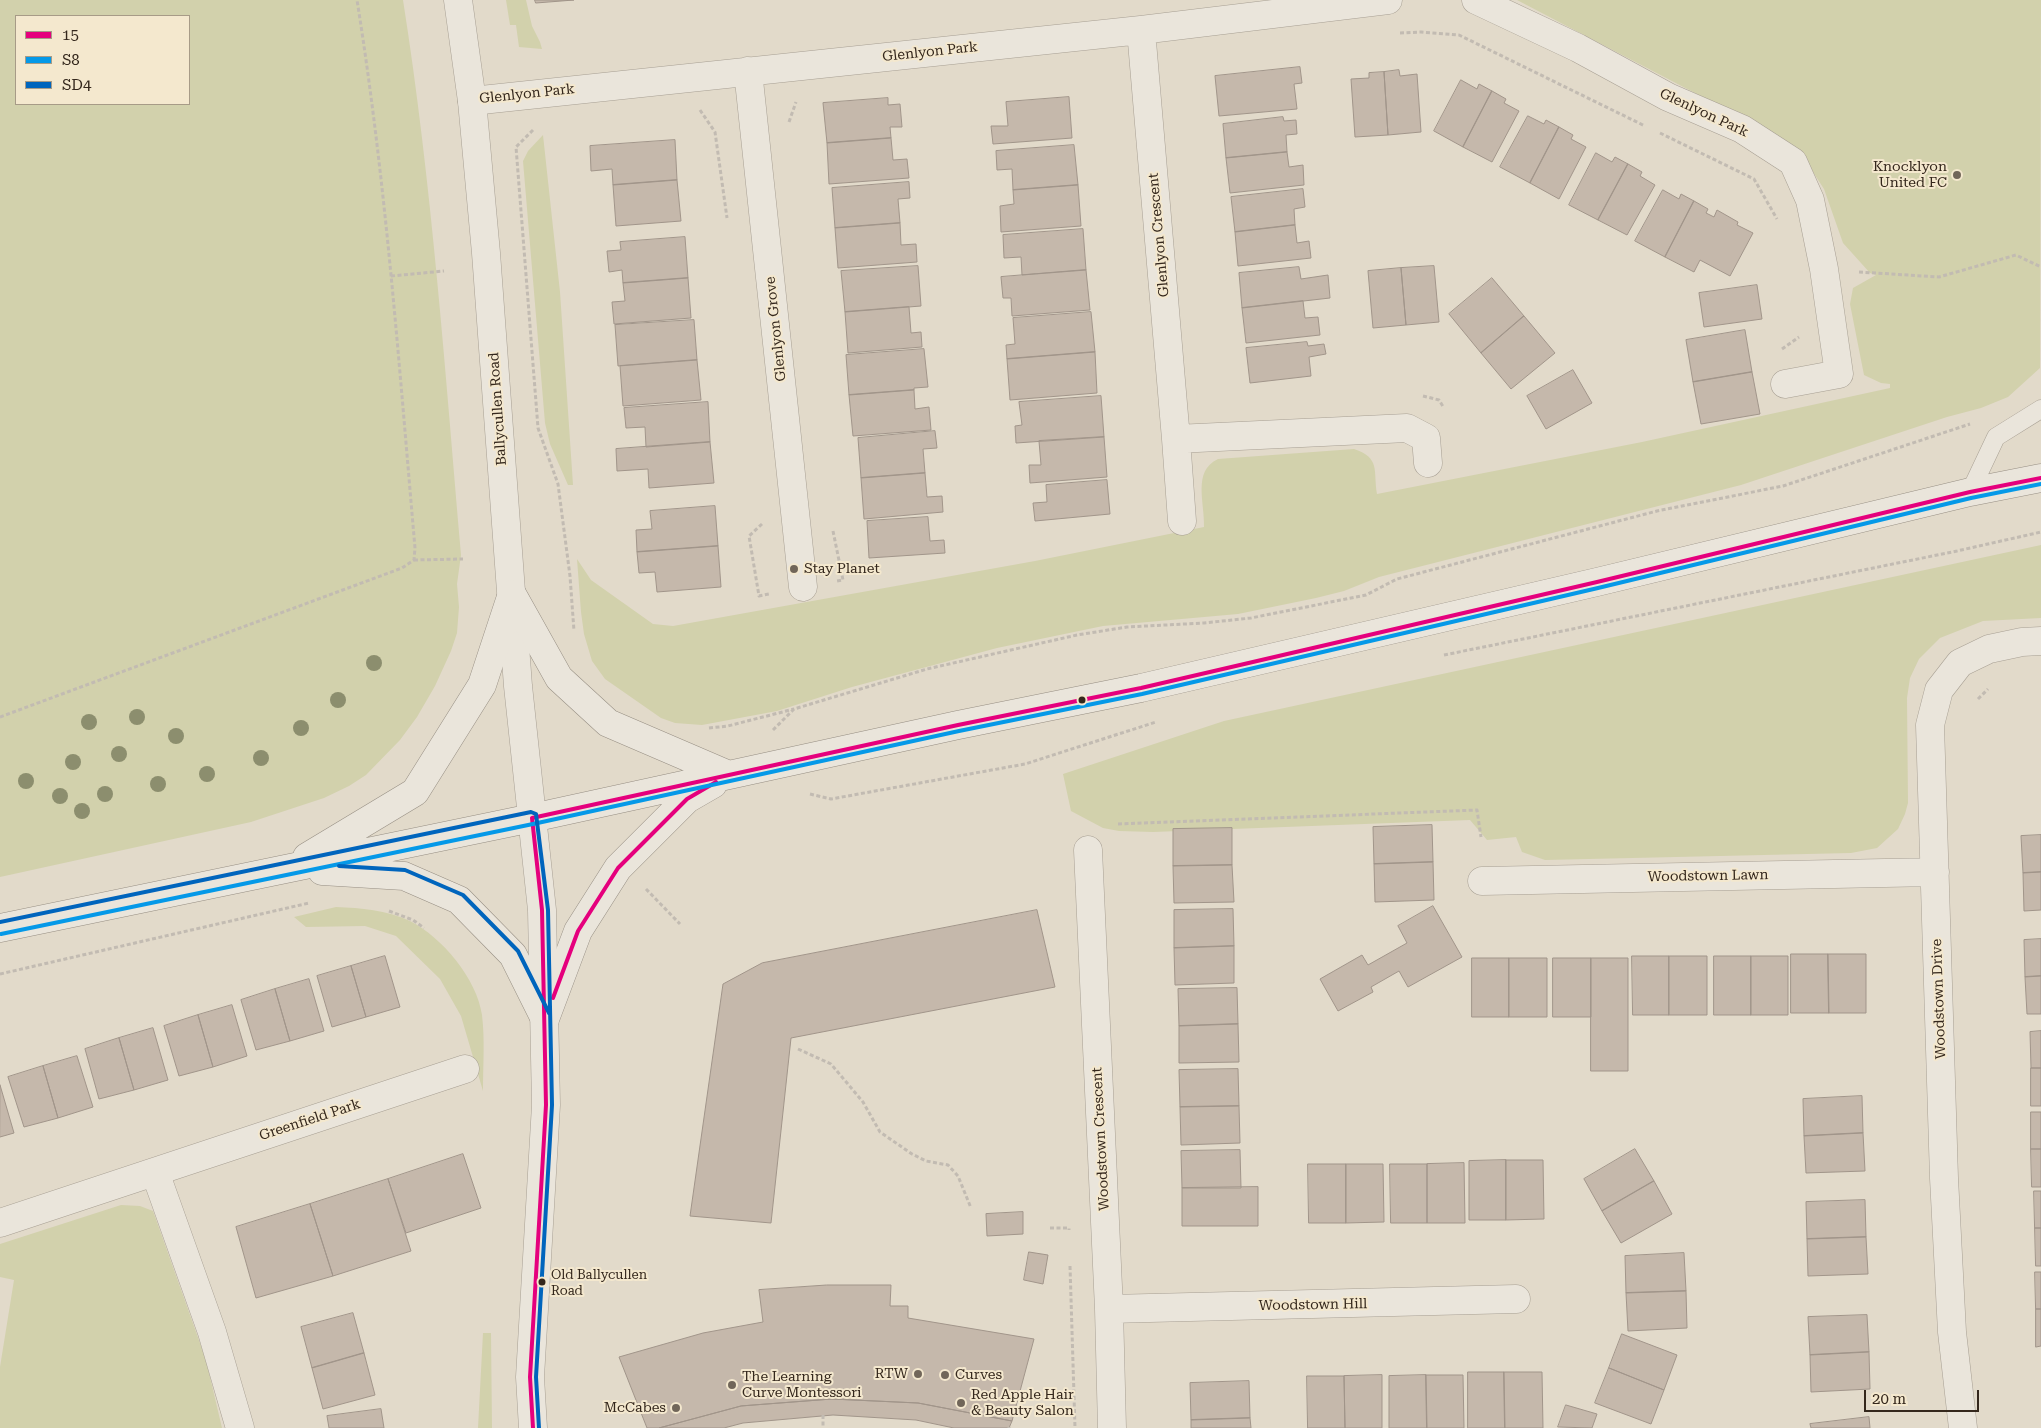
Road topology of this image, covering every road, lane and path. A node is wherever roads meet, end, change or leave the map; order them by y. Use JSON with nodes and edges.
{"nodes":[{"id":1,"x":357,"y":0,"type":"edge"},
{"id":2,"x":458,"y":0,"type":"edge"},
{"id":3,"x":1388,"y":0,"type":"edge"},
{"id":4,"x":1476,"y":0,"type":"edge"},
{"id":5,"x":1141,"y":30,"type":"junction"},
{"id":6,"x":1391,"y":34,"type":"dead end"},
{"id":7,"x":748,"y":71,"type":"junction"},
{"id":8,"x":472,"y":100,"type":"junction"},
{"id":9,"x":1647,"y":127,"type":"dead end"},
{"id":10,"x":1656,"y":131,"type":"dead end"},
{"id":11,"x":1778,"y":220,"type":"dead end"},
{"id":12,"x":2041,"y":267,"type":"edge"},
{"id":13,"x":1824,"y":269,"type":"junction"},
{"id":14,"x":444,"y":271,"type":"dead end"},
{"id":15,"x":391,"y":276,"type":"junction"},
{"id":16,"x":1804,"y":332,"type":"dead end"},
{"id":17,"x":1785,"y":384,"type":"joint"},
{"id":18,"x":1420,"y":395,"type":"dead end"},
{"id":19,"x":2041,"y":409,"type":"edge"},
{"id":20,"x":1446,"y":412,"type":"dead end"},
{"id":21,"x":1976,"y":422,"type":"dead end"},
{"id":22,"x":1176,"y":439,"type":"junction"},
{"id":23,"x":1428,"y":462,"type":"dead end"},
{"id":24,"x":2041,"y":478,"type":"edge"},
{"id":25,"x":1970,"y":492,"type":"junction"},
{"id":26,"x":1182,"y":521,"type":"dead end"},
{"id":27,"x":2041,"y":532,"type":"edge"},
{"id":28,"x":463,"y":559,"type":"dead end"},
{"id":29,"x":414,"y":560,"type":"junction"},
{"id":30,"x":803,"y":587,"type":"dead end"},
{"id":31,"x":512,"y":594,"type":"junction"},
{"id":32,"x":2041,"y":641,"type":"edge"},
{"id":33,"x":1441,"y":656,"type":"dead end"},
{"id":34,"x":1995,"y":683,"type":"dead end"},
{"id":35,"x":1976,"y":702,"type":"dead end"},
{"id":36,"x":0,"y":717,"type":"edge"},
{"id":37,"x":1163,"y":720,"type":"dead end"},
{"id":38,"x":768,"y":735,"type":"dead end"},
{"id":39,"x":729,"y":775,"type":"junction"},
{"id":40,"x":803,"y":792,"type":"dead end"},
{"id":41,"x":532,"y":818,"type":"junction"},
{"id":42,"x":1118,"y":824,"type":"dead end"},
{"id":43,"x":1481,"y":837,"type":"dead end"},
{"id":44,"x":1088,"y":850,"type":"dead end"},
{"id":45,"x":288,"y":868,"type":"junction"},
{"id":46,"x":1935,"y":872,"type":"junction"},
{"id":47,"x":1482,"y":881,"type":"dead end"},
{"id":48,"x":642,"y":885,"type":"dead end"},
{"id":49,"x":318,"y":901,"type":"dead end"},
{"id":50,"x":386,"y":910,"type":"dead end"},
{"id":51,"x":680,"y":924,"type":"dead end"},
{"id":52,"x":0,"y":928,"type":"edge"},
{"id":53,"x":424,"y":928,"type":"dead end"},
{"id":54,"x":0,"y":974,"type":"edge"},
{"id":55,"x":545,"y":1019,"type":"junction"},
{"id":56,"x":798,"y":1049,"type":"dead end"},
{"id":57,"x":465,"y":1069,"type":"dead end"},
{"id":58,"x":155,"y":1172,"type":"junction"},
{"id":59,"x":972,"y":1208,"type":"dead end"},
{"id":60,"x":0,"y":1223,"type":"edge"},
{"id":61,"x":1050,"y":1228,"type":"dead end"},
{"id":62,"x":1070,"y":1238,"type":"dead end"},
{"id":63,"x":1070,"y":1258,"type":"dead end"},
{"id":64,"x":1516,"y":1299,"type":"dead end"},
{"id":65,"x":1109,"y":1309,"type":"junction"},
{"id":66,"x":822,"y":1415,"type":"dead end"},
{"id":67,"x":240,"y":1428,"type":"edge"},
{"id":68,"x":533,"y":1428,"type":"edge"},
{"id":69,"x":823,"y":1428,"type":"edge"},
{"id":70,"x":1075,"y":1428,"type":"edge"},
{"id":71,"x":1112,"y":1428,"type":"edge"},
{"id":72,"x":1963,"y":1428,"type":"edge"}],
"edges":[{"from":1,"to":15,"type":"path"},
{"from":2,"to":8,"type":"street","name":"Ballycullen Road"},
{"from":3,"to":5,"type":"street","name":"Glenlyon Park"},
{"from":4,"to":13,"type":"street","name":"Glenlyon Park"},
{"from":5,"to":7,"type":"street","name":"Glenlyon Park"},
{"from":5,"to":22,"type":"street","name":"Glenlyon Crescent"},
{"from":6,"to":9,"type":"path"},
{"from":7,"to":8,"type":"street","name":"Glenlyon Park"},
{"from":7,"to":30,"type":"street","name":"Glenlyon Grove"},
{"from":8,"to":31,"type":"street","name":"Ballycullen Road"},
{"from":10,"to":11,"type":"path"},
{"from":12,"to":13,"type":"path"},
{"from":13,"to":17,"type":"street","name":"Glenlyon Park"},
{"from":14,"to":15,"type":"path"},
{"from":15,"to":29,"type":"path"},
{"from":16,"to":17,"type":"path"},
{"from":18,"to":20,"type":"path"},
{"from":19,"to":25,"type":"lane"},
{"from":21,"to":38,"type":"path"},
{"from":22,"to":23,"type":"street"},
{"from":22,"to":26,"type":"street","name":"Glenlyon Crescent"},
{"from":24,"to":25,"type":"street"},
{"from":25,"to":39,"type":"street"},
{"from":27,"to":33,"type":"path"},
{"from":28,"to":29,"type":"path"},
{"from":29,"to":36,"type":"path"},
{"from":31,"to":39,"type":"street"},
{"from":31,"to":41,"type":"street","name":"Ballycullen Road"},
{"from":31,"to":45,"type":"street"},
{"from":32,"to":46,"type":"street","name":"Woodstown Drive"},
{"from":34,"to":35,"type":"path"},
{"from":37,"to":40,"type":"path"},
{"from":39,"to":41,"type":"street"},
{"from":39,"to":55,"type":"street"},
{"from":41,"to":45,"type":"street"},
{"from":41,"to":55,"type":"street"},
{"from":42,"to":43,"type":"path"},
{"from":44,"to":65,"type":"street","name":"Woodstown Crescent"},
{"from":45,"to":52,"type":"street"},
{"from":45,"to":55,"type":"street"},
{"from":46,"to":47,"type":"street","name":"Woodstown Lawn"},
{"from":46,"to":72,"type":"street","name":"Woodstown Drive"},
{"from":48,"to":51,"type":"path"},
{"from":49,"to":54,"type":"path"},
{"from":50,"to":53,"type":"path"},
{"from":55,"to":68,"type":"street"},
{"from":56,"to":59,"type":"path"},
{"from":57,"to":58,"type":"street","name":"Greenfield Park"},
{"from":58,"to":60,"type":"street","name":"Greenfield Park"},
{"from":58,"to":67,"type":"street"},
{"from":61,"to":62,"type":"path"},
{"from":63,"to":70,"type":"path"},
{"from":64,"to":65,"type":"street","name":"Woodstown Hill"},
{"from":65,"to":71,"type":"street","name":"Woodstown Crescent"},
{"from":66,"to":69,"type":"path"}]}
